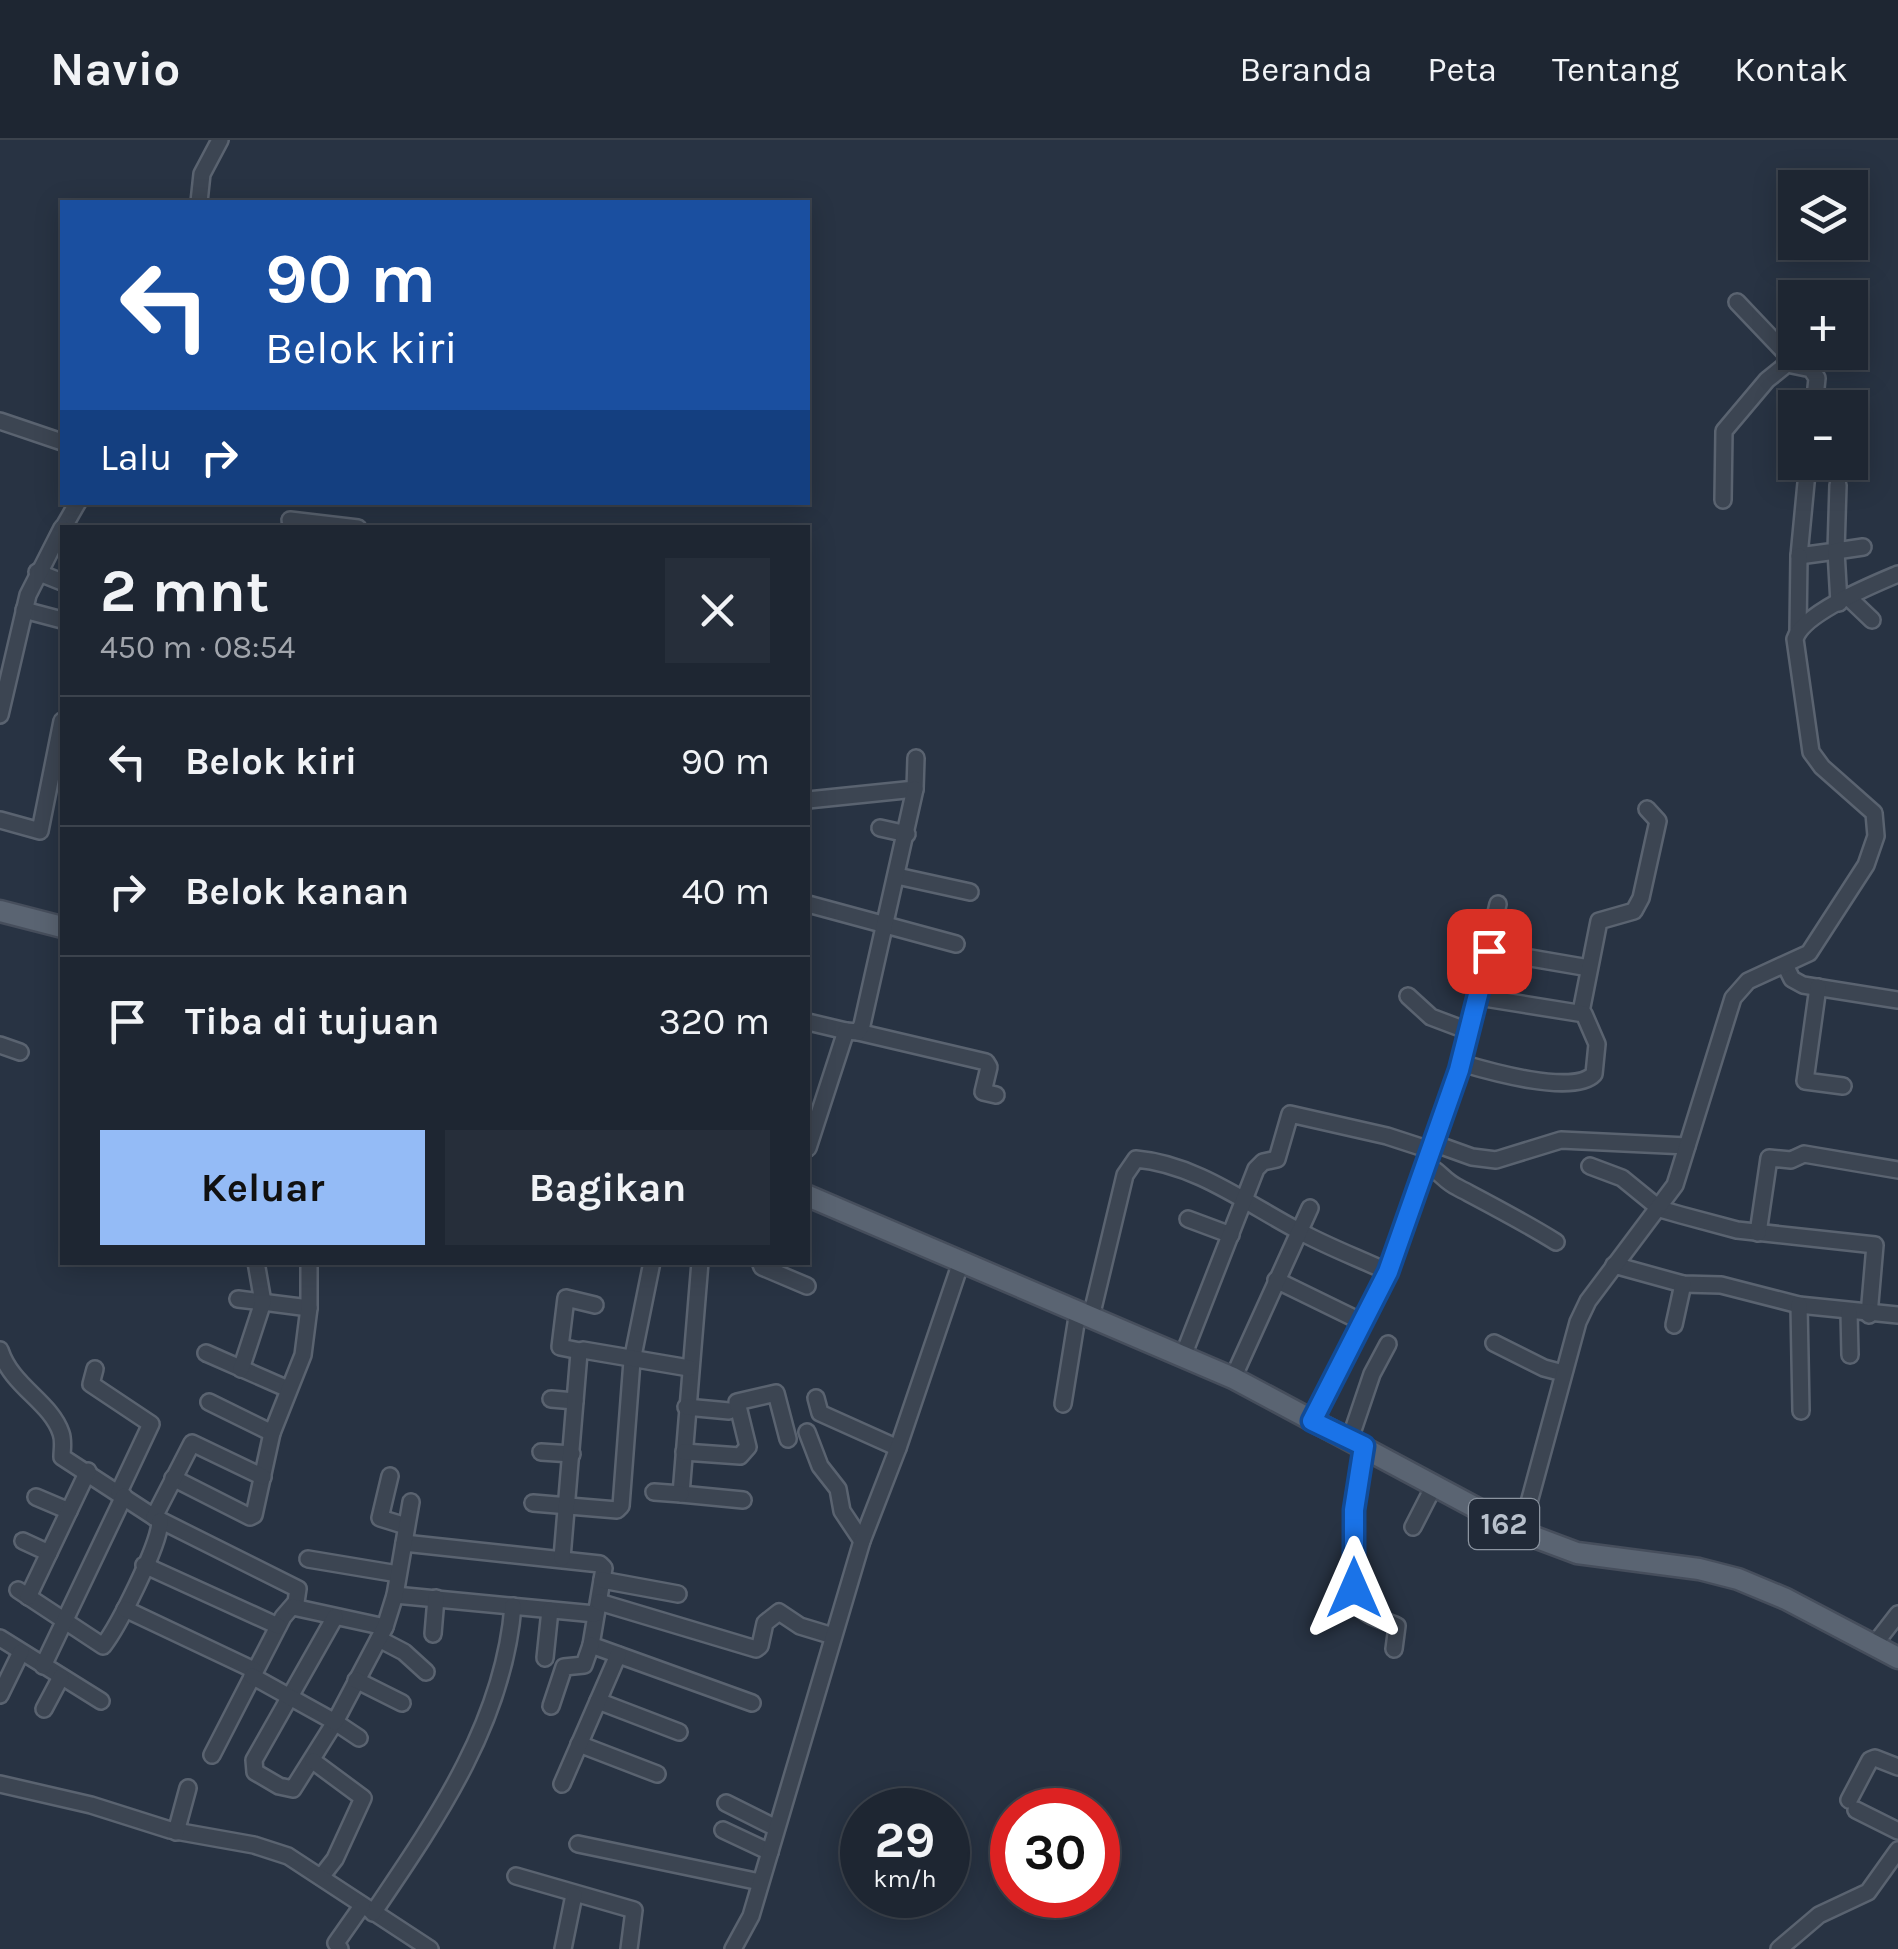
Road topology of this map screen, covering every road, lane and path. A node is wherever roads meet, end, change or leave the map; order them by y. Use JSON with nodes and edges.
{"nodes":[{"id":1,"x":213,"y":153,"type":"edge"},
{"id":2,"x":200,"y":200,"type":"edge"},
{"id":3,"x":1738,"y":302,"type":"dead end"},
{"id":4,"x":1778,"y":345,"type":"edge"},
{"id":5,"x":1780,"y":370,"type":"edge"},
{"id":6,"x":0,"y":421,"type":"edge"},
{"id":7,"x":60,"y":441,"type":"edge"},
{"id":8,"x":1806,"y":480,"type":"edge"},
{"id":9,"x":1838,"y":485,"type":"dead end"},
{"id":10,"x":1724,"y":500,"type":"dead end"},
{"id":11,"x":290,"y":520,"type":"dead end"},
{"id":12,"x":332,"y":525,"type":"edge"},
{"id":13,"x":60,"y":533,"type":"edge"},
{"id":14,"x":1863,"y":546,"type":"dead end"},
{"id":15,"x":1836,"y":551,"type":"junction"},
{"id":16,"x":1799,"y":556,"type":"junction"},
{"id":17,"x":37,"y":572,"type":"junction"},
{"id":18,"x":1898,"y":574,"type":"edge"},
{"id":19,"x":60,"y":581,"type":"edge"},
{"id":20,"x":1844,"y":601,"type":"junction"},
{"id":21,"x":24,"y":610,"type":"junction"},
{"id":22,"x":60,"y":619,"type":"edge"},
{"id":23,"x":1872,"y":620,"type":"dead end"},
{"id":24,"x":1798,"y":631,"type":"junction"},
{"id":25,"x":7,"y":648,"type":"edge"},
{"id":26,"x":0,"y":714,"type":"edge"},
{"id":27,"x":60,"y":731,"type":"edge"},
{"id":28,"x":916,"y":758,"type":"dead end"},
{"id":29,"x":914,"y":788,"type":"junction"},
{"id":30,"x":810,"y":800,"type":"edge"},
{"id":31,"x":1647,"y":809,"type":"dead end"},
{"id":32,"x":0,"y":820,"type":"edge"},
{"id":33,"x":880,"y":828,"type":"dead end"},
{"id":34,"x":907,"y":834,"type":"junction"},
{"id":35,"x":897,"y":876,"type":"junction"},
{"id":36,"x":970,"y":892,"type":"dead end"},
{"id":37,"x":1498,"y":904,"type":"dead end"},
{"id":38,"x":810,"y":905,"type":"edge"},
{"id":39,"x":0,"y":911,"type":"edge"},
{"id":40,"x":886,"y":925,"type":"junction"},
{"id":41,"x":60,"y":926,"type":"edge"},
{"id":42,"x":956,"y":944,"type":"dead end"},
{"id":43,"x":1489,"y":951,"type":"junction"},
{"id":44,"x":1784,"y":965,"type":"junction"},
{"id":45,"x":1589,"y":968,"type":"junction"},
{"id":46,"x":1818,"y":987,"type":"junction"},
{"id":47,"x":1408,"y":996,"type":"dead end"},
{"id":48,"x":1478,"y":997,"type":"junction"},
{"id":49,"x":1898,"y":1000,"type":"edge"},
{"id":50,"x":1581,"y":1012,"type":"junction"},
{"id":51,"x":810,"y":1022,"type":"edge"},
{"id":52,"x":852,"y":1031,"type":"junction"},
{"id":53,"x":1468,"y":1031,"type":"junction"},
{"id":54,"x":0,"y":1045,"type":"edge"},
{"id":55,"x":20,"y":1052,"type":"dead end"},
{"id":56,"x":1461,"y":1063,"type":"junction"},
{"id":57,"x":1843,"y":1086,"type":"dead end"},
{"id":58,"x":996,"y":1096,"type":"dead end"},
{"id":59,"x":810,"y":1143,"type":"edge"},
{"id":60,"x":1686,"y":1146,"type":"junction"},
{"id":61,"x":1429,"y":1153,"type":"junction"},
{"id":62,"x":1898,"y":1162,"type":"edge"},
{"id":63,"x":1590,"y":1166,"type":"dead end"},
{"id":64,"x":1898,"y":1171,"type":"edge"},
{"id":65,"x":810,"y":1197,"type":"edge"},
{"id":66,"x":1245,"y":1202,"type":"junction"},
{"id":67,"x":1310,"y":1208,"type":"dead end"},
{"id":68,"x":1660,"y":1209,"type":"junction"},
{"id":69,"x":1188,"y":1219,"type":"dead end"},
{"id":70,"x":1298,"y":1231,"type":"junction"},
{"id":71,"x":1758,"y":1233,"type":"junction"},
{"id":72,"x":1231,"y":1235,"type":"junction"},
{"id":73,"x":1556,"y":1242,"type":"dead end"},
{"id":74,"x":960,"y":1262,"type":"junction"},
{"id":75,"x":257,"y":1265,"type":"edge"},
{"id":76,"x":309,"y":1265,"type":"edge"},
{"id":77,"x":651,"y":1265,"type":"edge"},
{"id":78,"x":700,"y":1265,"type":"edge"},
{"id":79,"x":761,"y":1265,"type":"edge"},
{"id":80,"x":1614,"y":1265,"type":"junction"},
{"id":81,"x":1388,"y":1272,"type":"junction"},
{"id":82,"x":1276,"y":1280,"type":"junction"},
{"id":83,"x":1683,"y":1284,"type":"junction"},
{"id":84,"x":806,"y":1286,"type":"dead end"},
{"id":85,"x":238,"y":1299,"type":"dead end"},
{"id":86,"x":263,"y":1302,"type":"junction"},
{"id":87,"x":596,"y":1305,"type":"dead end"},
{"id":88,"x":1799,"y":1305,"type":"junction"},
{"id":89,"x":309,"y":1308,"type":"junction"},
{"id":90,"x":1849,"y":1312,"type":"junction"},
{"id":91,"x":1085,"y":1314,"type":"junction"},
{"id":92,"x":1869,"y":1314,"type":"junction"},
{"id":93,"x":1898,"y":1315,"type":"edge"},
{"id":94,"x":1360,"y":1321,"type":"junction"},
{"id":95,"x":1674,"y":1326,"type":"dead end"},
{"id":96,"x":1494,"y":1343,"type":"dead end"},
{"id":97,"x":1388,"y":1344,"type":"dead end"},
{"id":98,"x":0,"y":1350,"type":"edge"},
{"id":99,"x":580,"y":1351,"type":"junction"},
{"id":100,"x":206,"y":1353,"type":"dead end"},
{"id":101,"x":1850,"y":1355,"type":"dead end"},
{"id":102,"x":1184,"y":1356,"type":"junction"},
{"id":103,"x":632,"y":1361,"type":"junction"},
{"id":104,"x":689,"y":1368,"type":"junction"},
{"id":105,"x":241,"y":1369,"type":"junction"},
{"id":106,"x":96,"y":1370,"type":"dead end"},
{"id":107,"x":1562,"y":1372,"type":"junction"},
{"id":108,"x":1233,"y":1378,"type":"junction"},
{"id":109,"x":288,"y":1390,"type":"junction"},
{"id":110,"x":816,"y":1398,"type":"dead end"},
{"id":111,"x":551,"y":1399,"type":"dead end"},
{"id":112,"x":575,"y":1401,"type":"junction"},
{"id":113,"x":208,"y":1402,"type":"dead end"},
{"id":114,"x":1062,"y":1404,"type":"dead end"},
{"id":115,"x":686,"y":1406,"type":"junction"},
{"id":116,"x":728,"y":1411,"type":"dead end"},
{"id":117,"x":1801,"y":1411,"type":"dead end"},
{"id":118,"x":1312,"y":1421,"type":"junction"},
{"id":119,"x":807,"y":1432,"type":"dead end"},
{"id":120,"x":272,"y":1434,"type":"junction"},
{"id":121,"x":788,"y":1439,"type":"dead end"},
{"id":122,"x":1357,"y":1443,"type":"junction"},
{"id":123,"x":898,"y":1448,"type":"junction"},
{"id":124,"x":541,"y":1452,"type":"dead end"},
{"id":125,"x":684,"y":1452,"type":"junction"},
{"id":126,"x":572,"y":1454,"type":"junction"},
{"id":127,"x":88,"y":1471,"type":"junction"},
{"id":128,"x":390,"y":1476,"type":"dead end"},
{"id":129,"x":263,"y":1477,"type":"junction"},
{"id":130,"x":173,"y":1478,"type":"junction"},
{"id":131,"x":1434,"y":1486,"type":"junction"},
{"id":132,"x":654,"y":1492,"type":"dead end"},
{"id":133,"x":122,"y":1494,"type":"junction"},
{"id":134,"x":681,"y":1494,"type":"junction"},
{"id":135,"x":36,"y":1498,"type":"dead end"},
{"id":136,"x":742,"y":1500,"type":"dead end"},
{"id":137,"x":411,"y":1502,"type":"dead end"},
{"id":138,"x":533,"y":1503,"type":"dead end"},
{"id":139,"x":568,"y":1506,"type":"junction"},
{"id":140,"x":69,"y":1512,"type":"junction"},
{"id":141,"x":157,"y":1519,"type":"junction"},
{"id":142,"x":406,"y":1526,"type":"junction"},
{"id":143,"x":1412,"y":1528,"type":"dead end"},
{"id":144,"x":1521,"y":1532,"type":"junction"},
{"id":145,"x":22,"y":1541,"type":"dead end"},
{"id":146,"x":862,"y":1541,"type":"junction"},
{"id":147,"x":404,"y":1544,"type":"junction"},
{"id":148,"x":49,"y":1553,"type":"junction"},
{"id":149,"x":562,"y":1558,"type":"junction"},
{"id":150,"x":308,"y":1559,"type":"dead end"},
{"id":151,"x":144,"y":1565,"type":"junction"},
{"id":152,"x":398,"y":1574,"type":"junction"},
{"id":153,"x":602,"y":1580,"type":"junction"},
{"id":154,"x":678,"y":1594,"type":"dead end"},
{"id":155,"x":395,"y":1595,"type":"junction"},
{"id":156,"x":436,"y":1598,"type":"junction"},
{"id":157,"x":513,"y":1606,"type":"junction"},
{"id":158,"x":293,"y":1607,"type":"junction"},
{"id":159,"x":597,"y":1608,"type":"junction"},
{"id":160,"x":125,"y":1610,"type":"junction"},
{"id":161,"x":550,"y":1610,"type":"junction"},
{"id":162,"x":1898,"y":1614,"type":"edge"},
{"id":163,"x":335,"y":1616,"type":"junction"},
{"id":164,"x":67,"y":1623,"type":"junction"},
{"id":165,"x":278,"y":1626,"type":"junction"},
{"id":166,"x":382,"y":1633,"type":"junction"},
{"id":167,"x":433,"y":1634,"type":"dead end"},
{"id":168,"x":833,"y":1636,"type":"junction"},
{"id":169,"x":0,"y":1638,"type":"edge"},
{"id":170,"x":591,"y":1645,"type":"junction"},
{"id":171,"x":1874,"y":1645,"type":"junction"},
{"id":172,"x":1394,"y":1648,"type":"dead end"},
{"id":173,"x":21,"y":1652,"type":"junction"},
{"id":174,"x":618,"y":1655,"type":"junction"},
{"id":175,"x":544,"y":1658,"type":"dead end"},
{"id":176,"x":1898,"y":1658,"type":"edge"},
{"id":177,"x":43,"y":1666,"type":"junction"},
{"id":178,"x":426,"y":1672,"type":"dead end"},
{"id":179,"x":253,"y":1673,"type":"junction"},
{"id":180,"x":62,"y":1676,"type":"junction"},
{"id":181,"x":356,"y":1680,"type":"junction"},
{"id":182,"x":0,"y":1694,"type":"edge"},
{"id":183,"x":289,"y":1697,"type":"junction"},
{"id":184,"x":101,"y":1701,"type":"dead end"},
{"id":185,"x":598,"y":1701,"type":"junction"},
{"id":186,"x":402,"y":1703,"type":"dead end"},
{"id":187,"x":752,"y":1704,"type":"dead end"},
{"id":188,"x":551,"y":1706,"type":"dead end"},
{"id":189,"x":44,"y":1709,"type":"dead end"},
{"id":190,"x":335,"y":1722,"type":"junction"},
{"id":191,"x":679,"y":1732,"type":"dead end"},
{"id":192,"x":359,"y":1738,"type":"dead end"},
{"id":193,"x":579,"y":1744,"type":"junction"},
{"id":194,"x":212,"y":1755,"type":"dead end"},
{"id":195,"x":313,"y":1761,"type":"junction"},
{"id":196,"x":1898,"y":1767,"type":"edge"},
{"id":197,"x":657,"y":1774,"type":"dead end"},
{"id":198,"x":0,"y":1784,"type":"edge"},
{"id":199,"x":562,"y":1784,"type":"dead end"},
{"id":200,"x":188,"y":1788,"type":"dead end"},
{"id":201,"x":726,"y":1804,"type":"dead end"},
{"id":202,"x":776,"y":1828,"type":"junction"},
{"id":203,"x":723,"y":1830,"type":"dead end"},
{"id":204,"x":1898,"y":1831,"type":"edge"},
{"id":205,"x":176,"y":1832,"type":"junction"},
{"id":206,"x":578,"y":1844,"type":"dead end"},
{"id":207,"x":770,"y":1852,"type":"junction"},
{"id":208,"x":1896,"y":1858,"type":"edge"},
{"id":209,"x":516,"y":1876,"type":"dead end"},
{"id":210,"x":321,"y":1877,"type":"junction"},
{"id":211,"x":760,"y":1882,"type":"junction"},
{"id":212,"x":574,"y":1895,"type":"junction"},
{"id":213,"x":368,"y":1909,"type":"junction"},
{"id":214,"x":426,"y":1948,"type":"edge"},
{"id":215,"x":340,"y":1949,"type":"edge"},
{"id":216,"x":563,"y":1949,"type":"edge"},
{"id":217,"x":629,"y":1949,"type":"edge"},
{"id":218,"x":733,"y":1949,"type":"edge"},
{"id":219,"x":1780,"y":1949,"type":"edge"}],
"edges":[{"from":1,"to":2,"type":"street"},
{"from":3,"to":4,"type":"street"},
{"from":5,"to":10,"type":"street"},
{"from":6,"to":7,"type":"street"},
{"from":8,"to":16,"type":"street"},
{"from":9,"to":15,"type":"street"},
{"from":11,"to":12,"type":"street"},
{"from":13,"to":17,"type":"street"},
{"from":14,"to":15,"type":"street"},
{"from":15,"to":16,"type":"street"},
{"from":15,"to":20,"type":"street"},
{"from":16,"to":24,"type":"street"},
{"from":17,"to":19,"type":"street"},
{"from":17,"to":21,"type":"street"},
{"from":18,"to":20,"type":"street"},
{"from":20,"to":23,"type":"street"},
{"from":20,"to":24,"type":"street"},
{"from":21,"to":22,"type":"street"},
{"from":21,"to":25,"type":"street"},
{"from":24,"to":44,"type":"street"},
{"from":25,"to":26,"type":"street"},
{"from":27,"to":32,"type":"street"},
{"from":28,"to":29,"type":"street"},
{"from":29,"to":30,"type":"street"},
{"from":29,"to":34,"type":"street"},
{"from":31,"to":45,"type":"street"},
{"from":33,"to":34,"type":"street"},
{"from":34,"to":35,"type":"street"},
{"from":35,"to":36,"type":"street"},
{"from":35,"to":40,"type":"street"},
{"from":37,"to":43,"type":"street"},
{"from":38,"to":40,"type":"street"},
{"from":39,"to":41,"type":"main road"},
{"from":40,"to":42,"type":"street"},
{"from":40,"to":52,"type":"street"},
{"from":43,"to":45,"type":"street"},
{"from":43,"to":48,"type":"street"},
{"from":44,"to":46,"type":"street"},
{"from":44,"to":60,"type":"street"},
{"from":45,"to":50,"type":"street"},
{"from":46,"to":49,"type":"street"},
{"from":46,"to":57,"type":"street"},
{"from":47,"to":53,"type":"street"},
{"from":48,"to":50,"type":"street"},
{"from":48,"to":53,"type":"street"},
{"from":50,"to":56,"type":"street"},
{"from":51,"to":52,"type":"street"},
{"from":52,"to":58,"type":"street"},
{"from":52,"to":59,"type":"street"},
{"from":53,"to":56,"type":"street"},
{"from":54,"to":55,"type":"street"},
{"from":56,"to":61,"type":"street"},
{"from":60,"to":61,"type":"street"},
{"from":60,"to":68,"type":"street"},
{"from":61,"to":66,"type":"street"},
{"from":61,"to":73,"type":"street"},
{"from":61,"to":81,"type":"street"},
{"from":62,"to":64,"type":"street"},
{"from":63,"to":68,"type":"street"},
{"from":64,"to":71,"type":"street"},
{"from":65,"to":74,"type":"main road"},
{"from":66,"to":70,"type":"street"},
{"from":66,"to":72,"type":"street"},
{"from":66,"to":91,"type":"street"},
{"from":67,"to":70,"type":"street"},
{"from":68,"to":71,"type":"street"},
{"from":68,"to":80,"type":"street"},
{"from":69,"to":72,"type":"street"},
{"from":70,"to":81,"type":"street"},
{"from":70,"to":82,"type":"street"},
{"from":71,"to":92,"type":"street"},
{"from":72,"to":102,"type":"street"},
{"from":74,"to":91,"type":"main road"},
{"from":74,"to":123,"type":"street"},
{"from":75,"to":86,"type":"street"},
{"from":76,"to":89,"type":"street"},
{"from":77,"to":103,"type":"street"},
{"from":78,"to":104,"type":"street"},
{"from":79,"to":84,"type":"street"},
{"from":80,"to":83,"type":"street"},
{"from":80,"to":107,"type":"street"},
{"from":81,"to":94,"type":"street"},
{"from":82,"to":94,"type":"street"},
{"from":82,"to":108,"type":"street"},
{"from":83,"to":88,"type":"street"},
{"from":83,"to":95,"type":"street"},
{"from":85,"to":86,"type":"street"},
{"from":86,"to":89,"type":"street"},
{"from":86,"to":105,"type":"street"},
{"from":87,"to":99,"type":"street"},
{"from":88,"to":90,"type":"street"},
{"from":88,"to":117,"type":"street"},
{"from":89,"to":109,"type":"street"},
{"from":90,"to":92,"type":"street"},
{"from":90,"to":101,"type":"street"},
{"from":91,"to":102,"type":"main road"},
{"from":91,"to":114,"type":"street"},
{"from":92,"to":93,"type":"street"},
{"from":94,"to":118,"type":"street"},
{"from":96,"to":107,"type":"street"},
{"from":97,"to":122,"type":"street"},
{"from":98,"to":127,"type":"street"},
{"from":99,"to":103,"type":"street"},
{"from":99,"to":112,"type":"street"},
{"from":100,"to":105,"type":"street"},
{"from":102,"to":108,"type":"main road"},
{"from":103,"to":104,"type":"street"},
{"from":103,"to":139,"type":"street"},
{"from":104,"to":115,"type":"street"},
{"from":105,"to":109,"type":"street"},
{"from":106,"to":133,"type":"street"},
{"from":107,"to":144,"type":"street"},
{"from":108,"to":118,"type":"main road"},
{"from":109,"to":120,"type":"street"},
{"from":110,"to":123,"type":"street"},
{"from":111,"to":112,"type":"street"},
{"from":112,"to":126,"type":"street"},
{"from":113,"to":120,"type":"street"},
{"from":115,"to":116,"type":"street"},
{"from":115,"to":125,"type":"street"},
{"from":118,"to":122,"type":"main road","number":"162"},
{"from":119,"to":146,"type":"street"},
{"from":120,"to":129,"type":"street"},
{"from":121,"to":125,"type":"street"},
{"from":122,"to":131,"type":"main road","number":"162"},
{"from":122,"to":172,"type":"street"},
{"from":123,"to":146,"type":"street"},
{"from":124,"to":126,"type":"street"},
{"from":125,"to":134,"type":"street"},
{"from":126,"to":139,"type":"street"},
{"from":127,"to":133,"type":"street"},
{"from":127,"to":140,"type":"street"},
{"from":128,"to":142,"type":"street"},
{"from":129,"to":130,"type":"street"},
{"from":129,"to":130,"type":"street"},
{"from":130,"to":141,"type":"street"},
{"from":131,"to":143,"type":"street"},
{"from":131,"to":144,"type":"main road","number":"162"},
{"from":132,"to":134,"type":"street"},
{"from":133,"to":141,"type":"street"},
{"from":133,"to":164,"type":"street"},
{"from":134,"to":136,"type":"street"},
{"from":135,"to":140,"type":"street"},
{"from":137,"to":142,"type":"street"},
{"from":138,"to":139,"type":"street"},
{"from":139,"to":149,"type":"street"},
{"from":140,"to":148,"type":"street"},
{"from":141,"to":151,"type":"street"},
{"from":141,"to":158,"type":"street"},
{"from":142,"to":147,"type":"street"},
{"from":144,"to":171,"type":"main road","number":"162"},
{"from":145,"to":148,"type":"street"},
{"from":146,"to":168,"type":"street"},
{"from":147,"to":149,"type":"street"},
{"from":147,"to":152,"type":"street"},
{"from":148,"to":164,"type":"street"},
{"from":149,"to":153,"type":"street"},
{"from":150,"to":152,"type":"street"},
{"from":151,"to":160,"type":"street"},
{"from":151,"to":165,"type":"street"},
{"from":152,"to":155,"type":"street"},
{"from":153,"to":154,"type":"street"},
{"from":153,"to":159,"type":"street"},
{"from":155,"to":156,"type":"street"},
{"from":155,"to":166,"type":"street"},
{"from":156,"to":157,"type":"street"},
{"from":156,"to":167,"type":"street"},
{"from":157,"to":161,"type":"street"},
{"from":157,"to":213,"type":"street"},
{"from":158,"to":163,"type":"street"},
{"from":158,"to":165,"type":"street"},
{"from":159,"to":161,"type":"street"},
{"from":159,"to":168,"type":"street"},
{"from":159,"to":170,"type":"street"},
{"from":160,"to":164,"type":"street"},
{"from":160,"to":179,"type":"street"},
{"from":161,"to":175,"type":"street"},
{"from":162,"to":171,"type":"street"},
{"from":163,"to":166,"type":"street"},
{"from":163,"to":183,"type":"street"},
{"from":164,"to":177,"type":"street"},
{"from":165,"to":179,"type":"street"},
{"from":166,"to":178,"type":"street"},
{"from":166,"to":181,"type":"street"},
{"from":168,"to":202,"type":"street"},
{"from":169,"to":173,"type":"street"},
{"from":170,"to":174,"type":"street"},
{"from":170,"to":188,"type":"street"},
{"from":171,"to":176,"type":"main road","number":"162"},
{"from":173,"to":177,"type":"street"},
{"from":173,"to":182,"type":"street"},
{"from":174,"to":185,"type":"street"},
{"from":174,"to":187,"type":"street"},
{"from":177,"to":180,"type":"street"},
{"from":179,"to":183,"type":"street"},
{"from":179,"to":194,"type":"street"},
{"from":180,"to":184,"type":"street"},
{"from":180,"to":189,"type":"street"},
{"from":181,"to":186,"type":"street"},
{"from":181,"to":190,"type":"street"},
{"from":183,"to":190,"type":"street"},
{"from":183,"to":195,"type":"street"},
{"from":185,"to":191,"type":"street"},
{"from":185,"to":193,"type":"street"},
{"from":190,"to":192,"type":"street"},
{"from":190,"to":195,"type":"street"},
{"from":193,"to":197,"type":"street"},
{"from":193,"to":199,"type":"street"},
{"from":195,"to":210,"type":"street"},
{"from":196,"to":204,"type":"street"},
{"from":198,"to":205,"type":"street"},
{"from":200,"to":205,"type":"street"},
{"from":201,"to":202,"type":"street"},
{"from":202,"to":207,"type":"street"},
{"from":203,"to":207,"type":"street"},
{"from":205,"to":210,"type":"street"},
{"from":206,"to":211,"type":"street"},
{"from":207,"to":211,"type":"street"},
{"from":208,"to":219,"type":"street"},
{"from":209,"to":212,"type":"street"},
{"from":210,"to":213,"type":"street"},
{"from":211,"to":218,"type":"street"},
{"from":212,"to":216,"type":"street"},
{"from":212,"to":217,"type":"street"},
{"from":213,"to":214,"type":"street"},
{"from":213,"to":215,"type":"street"}]}
